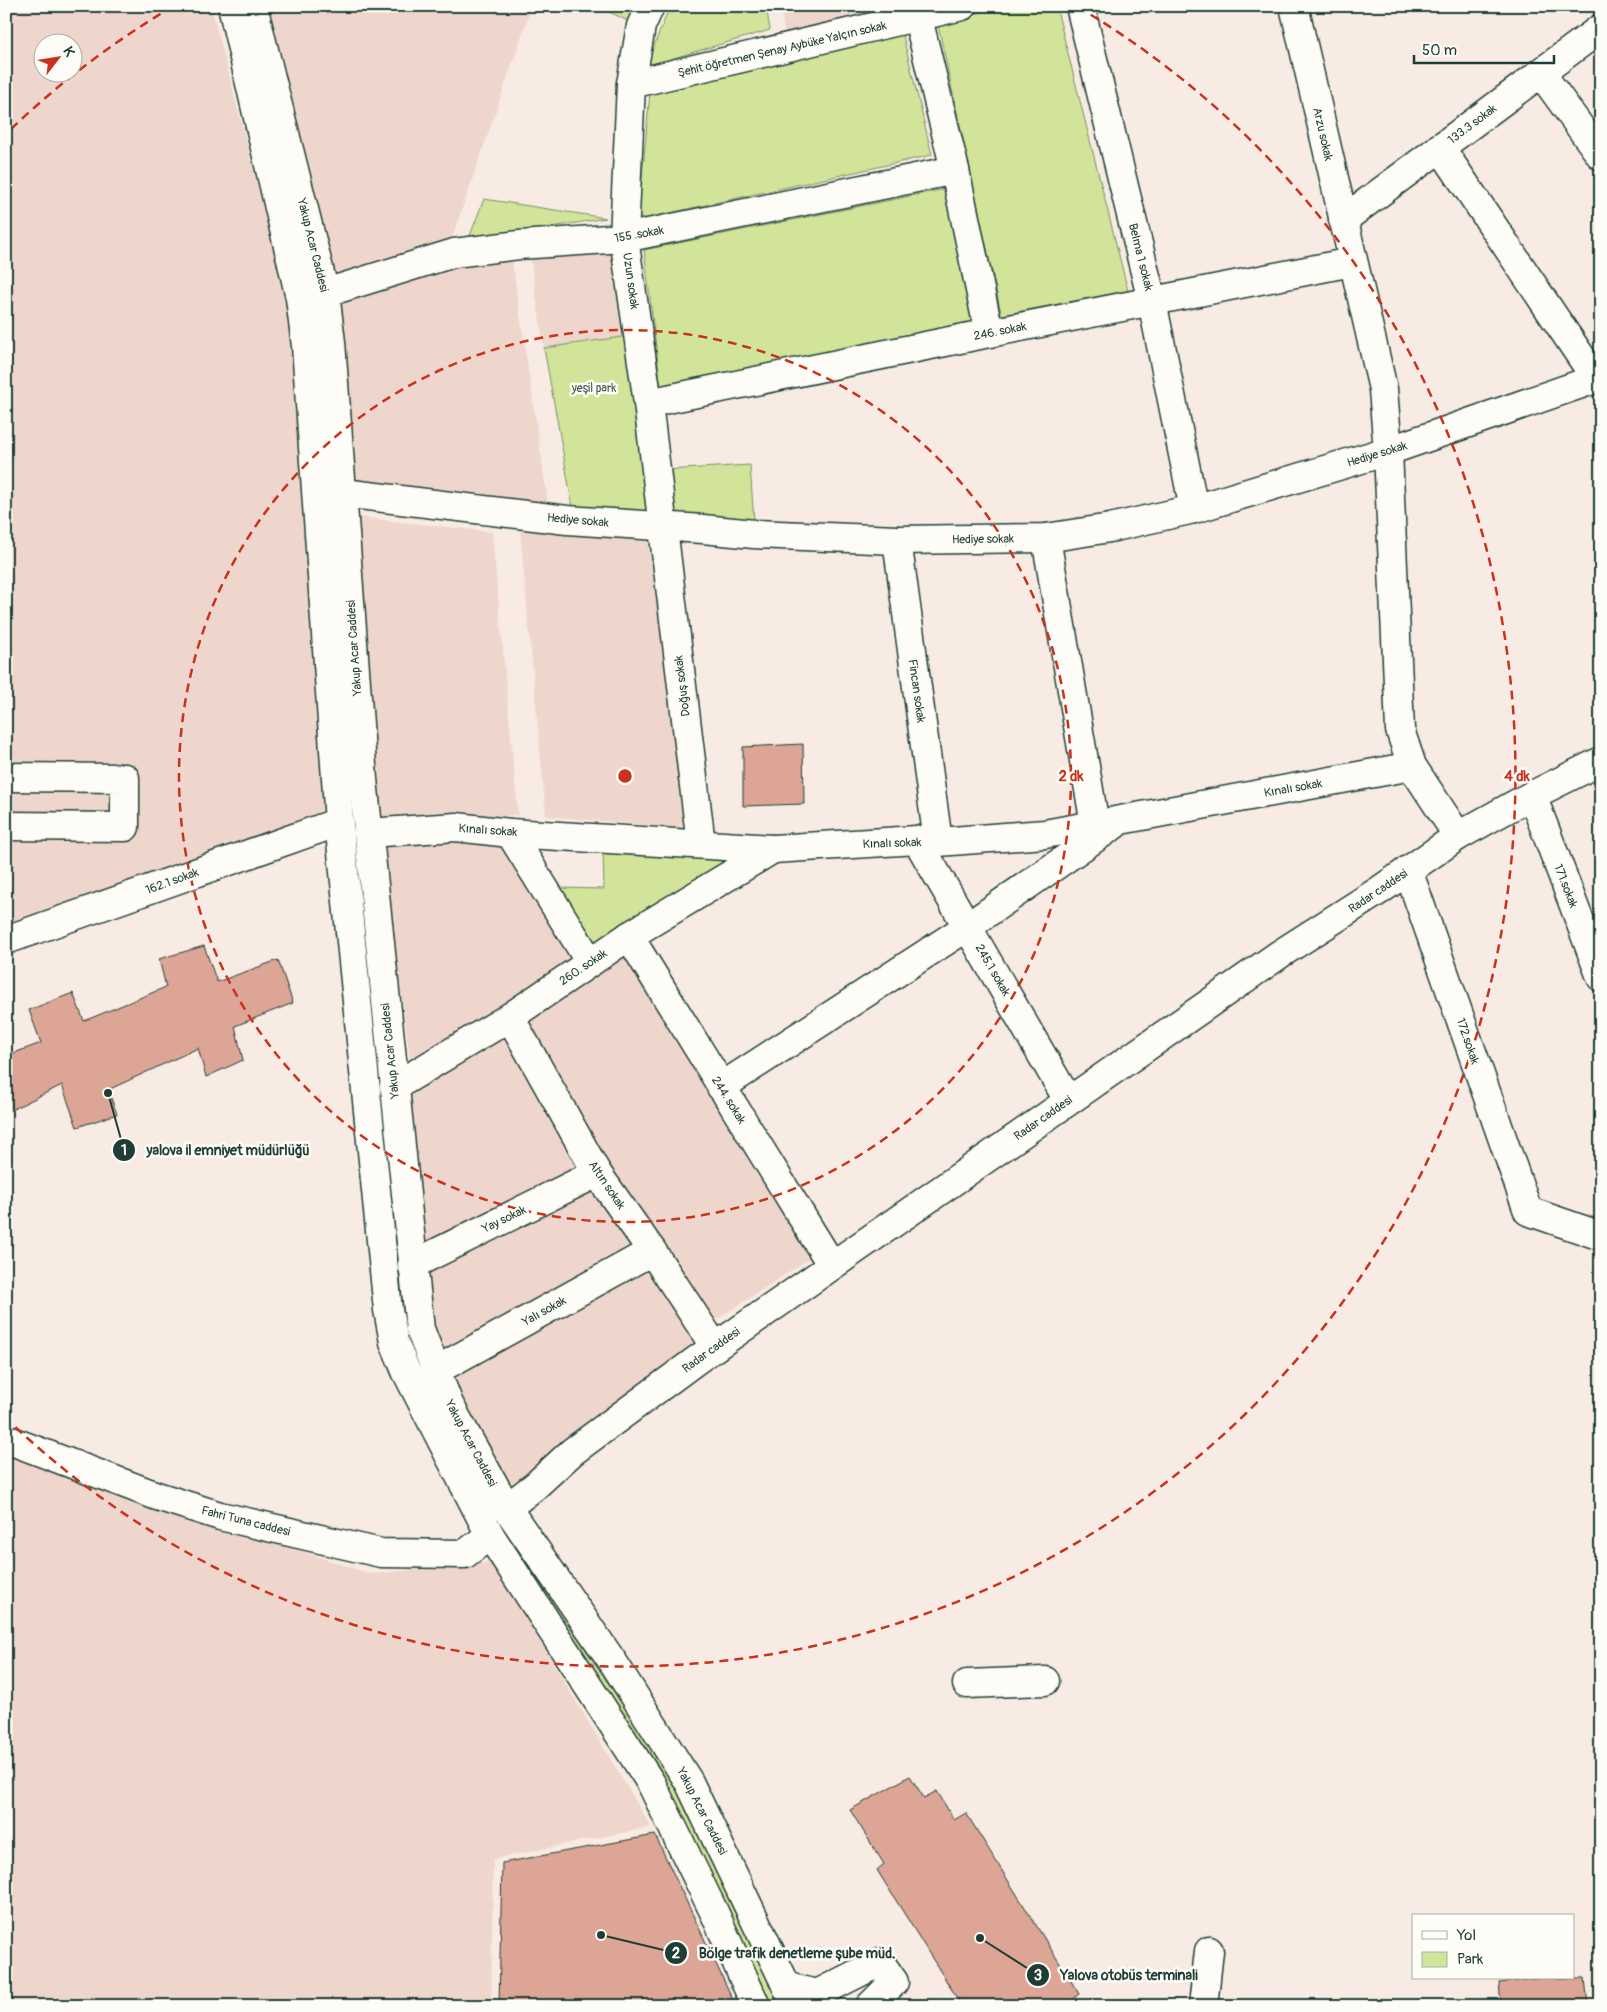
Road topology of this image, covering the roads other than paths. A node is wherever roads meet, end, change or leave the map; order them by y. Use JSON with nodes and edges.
{"nodes":[{"id":1,"x":232,"y":6,"type":"edge"},
{"id":2,"x":253,"y":6,"type":"edge"},
{"id":3,"x":650,"y":6,"type":"edge"},
{"id":4,"x":962,"y":6,"type":"edge"},
{"id":5,"x":1080,"y":6,"type":"edge"},
{"id":6,"x":1294,"y":6,"type":"edge"},
{"id":7,"x":918,"y":18,"type":"junction"},
{"id":8,"x":1601,"y":28,"type":"edge"},
{"id":9,"x":1541,"y":73,"type":"junction"},
{"id":10,"x":631,"y":84,"type":"junction"},
{"id":11,"x":1440,"y":147,"type":"junction"},
{"id":12,"x":1601,"y":156,"type":"edge"},
{"id":13,"x":955,"y":170,"type":"junction"},
{"id":14,"x":1342,"y":220,"type":"junction"},
{"id":15,"x":624,"y":238,"type":"junction"},
{"id":16,"x":1352,"y":262,"type":"junction"},
{"id":17,"x":325,"y":293,"type":"junction"},
{"id":18,"x":1152,"y":301,"type":"junction"},
{"id":19,"x":989,"y":333,"type":"junction"},
{"id":20,"x":1599,"y":378,"type":"edge"},
{"id":21,"x":648,"y":404,"type":"junction"},
{"id":22,"x":1388,"y":451,"type":"junction"},
{"id":23,"x":343,"y":493,"type":"junction"},
{"id":24,"x":1194,"y":509,"type":"junction"},
{"id":25,"x":663,"y":527,"type":"junction"},
{"id":26,"x":1046,"y":538,"type":"junction"},
{"id":27,"x":896,"y":540,"type":"junction"},
{"id":28,"x":1601,"y":762,"type":"edge"},
{"id":29,"x":1412,"y":766,"type":"junction"},
{"id":30,"x":6,"y":778,"type":"edge"},
{"id":31,"x":1532,"y":795,"type":"junction"},
{"id":32,"x":1122,"y":820,"type":"junction"},
{"id":33,"x":338,"y":822,"type":"junction"},
{"id":34,"x":1095,"y":825,"type":"junction"},
{"id":35,"x":6,"y":826,"type":"edge"},
{"id":36,"x":368,"y":833,"type":"junction"},
{"id":37,"x":510,"y":833,"type":"junction"},
{"id":38,"x":1458,"y":836,"type":"junction"},
{"id":39,"x":928,"y":841,"type":"junction"},
{"id":40,"x":701,"y":844,"type":"junction"},
{"id":41,"x":773,"y":849,"type":"junction"},
{"id":42,"x":1408,"y":870,"type":"junction"},
{"id":43,"x":967,"y":927,"type":"junction"},
{"id":44,"x":629,"y":936,"type":"junction"},
{"id":45,"x":6,"y":940,"type":"edge"},
{"id":46,"x":590,"y":962,"type":"junction"},
{"id":47,"x":1601,"y":977,"type":"edge"},
{"id":48,"x":510,"y":1017,"type":"junction"},
{"id":49,"x":394,"y":1087,"type":"junction"},
{"id":50,"x":721,"y":1087,"type":"junction"},
{"id":51,"x":1068,"y":1100,"type":"junction"},
{"id":52,"x":597,"y":1173,"type":"junction"},
{"id":53,"x":1601,"y":1236,"type":"edge"},
{"id":54,"x":652,"y":1251,"type":"junction"},
{"id":55,"x":831,"y":1264,"type":"junction"},
{"id":56,"x":412,"y":1265,"type":"junction"},
{"id":57,"x":715,"y":1347,"type":"junction"},
{"id":58,"x":436,"y":1372,"type":"junction"},
{"id":59,"x":6,"y":1439,"type":"edge"},
{"id":60,"x":507,"y":1508,"type":"junction"},
{"id":61,"x":490,"y":1535,"type":"junction"},
{"id":62,"x":1045,"y":1681,"type":"dead end"},
{"id":63,"x":967,"y":1684,"type":"dead end"},
{"id":64,"x":1209,"y":1951,"type":"dead end"},
{"id":65,"x":791,"y":1996,"type":"edge"},
{"id":66,"x":756,"y":2006,"type":"edge"},
{"id":67,"x":870,"y":2006,"type":"edge"},
{"id":68,"x":1203,"y":2006,"type":"edge"}],
"edges":[{"from":1,"to":33,"type":"street","name":"Yakup Acar Caddesi"},
{"from":2,"to":17,"type":"street","name":"Yakup Acar Caddesi"},
{"from":3,"to":10,"type":"street","name":"Uzun sokak"},
{"from":4,"to":7,"type":"street","name":"Şehit öğretmen Şenay Aybüke Yalçın sokak"},
{"from":5,"to":18,"type":"street","name":"Belma 1 sokak"},
{"from":6,"to":14,"type":"street","name":"Arzu sokak"},
{"from":7,"to":10,"type":"street","name":"Şehit öğretmen Şenay Aybüke Yalçın sokak"},
{"from":7,"to":13,"type":"street"},
{"from":8,"to":9,"type":"street","name":"133.3 sokak"},
{"from":9,"to":11,"type":"street","name":"133.3 sokak"},
{"from":9,"to":12,"type":"street"},
{"from":10,"to":15,"type":"street","name":"Uzun sokak"},
{"from":11,"to":14,"type":"street","name":"133.3 sokak"},
{"from":11,"to":20,"type":"street"},
{"from":13,"to":15,"type":"street","name":"155 .sokak"},
{"from":13,"to":19,"type":"street"},
{"from":14,"to":16,"type":"street","name":"Arzu sokak"},
{"from":15,"to":17,"type":"street","name":"155 .sokak"},
{"from":15,"to":21,"type":"street","name":"Uzun sokak"},
{"from":16,"to":18,"type":"street","name":"246. sokak"},
{"from":16,"to":22,"type":"street","name":"Arzu sokak"},
{"from":17,"to":23,"type":"street","name":"Yakup Acar Caddesi"},
{"from":18,"to":19,"type":"street","name":"246. sokak"},
{"from":18,"to":24,"type":"street","name":"Belma 1 sokak"},
{"from":19,"to":21,"type":"street","name":"246. sokak"},
{"from":20,"to":22,"type":"street","name":"Hediye sokak"},
{"from":21,"to":25,"type":"street","name":"Uzun sokak"},
{"from":22,"to":24,"type":"street","name":"Hediye sokak"},
{"from":22,"to":29,"type":"street","name":"Arzu sokak"},
{"from":23,"to":25,"type":"street","name":"Hediye sokak"},
{"from":23,"to":36,"type":"street","name":"Yakup Acar Caddesi"},
{"from":24,"to":26,"type":"street","name":"Hediye sokak"},
{"from":25,"to":27,"type":"street","name":"Hediye sokak"},
{"from":25,"to":40,"type":"street","name":"Doğuş sokak"},
{"from":26,"to":27,"type":"street","name":"Hediye sokak"},
{"from":26,"to":34,"type":"street"},
{"from":27,"to":39,"type":"street","name":"Fincan sokak"},
{"from":28,"to":31,"type":"street","name":"Radar caddesi"},
{"from":29,"to":32,"type":"street","name":"Kınalı sokak"},
{"from":29,"to":38,"type":"street","name":"Arzu sokak"},
{"from":30,"to":35,"type":"street"},
{"from":31,"to":38,"type":"street","name":"Radar caddesi"},
{"from":31,"to":47,"type":"street","name":"171.sokak"},
{"from":32,"to":34,"type":"street","name":"Kınalı sokak"},
{"from":32,"to":43,"type":"street"},
{"from":33,"to":45,"type":"street","name":"162.1 sokak"},
{"from":33,"to":61,"type":"street","name":"Yakup Acar Caddesi"},
{"from":34,"to":39,"type":"street","name":"Kınalı sokak"},
{"from":36,"to":37,"type":"street","name":"Kınalı sokak"},
{"from":36,"to":49,"type":"street","name":"Yakup Acar Caddesi"},
{"from":37,"to":40,"type":"street","name":"Kınalı sokak"},
{"from":37,"to":46,"type":"street"},
{"from":38,"to":42,"type":"street","name":"Radar caddesi"},
{"from":39,"to":41,"type":"street","name":"Kınalı sokak"},
{"from":39,"to":43,"type":"street","name":"245.1 sokak"},
{"from":40,"to":41,"type":"street","name":"Kınalı sokak"},
{"from":41,"to":44,"type":"street","name":"260. sokak"},
{"from":42,"to":51,"type":"street","name":"Radar caddesi"},
{"from":42,"to":53,"type":"street","name":"172.sokak"},
{"from":43,"to":50,"type":"street"},
{"from":43,"to":51,"type":"street","name":"245.1 sokak"},
{"from":44,"to":46,"type":"street","name":"260. sokak"},
{"from":44,"to":50,"type":"street","name":"244. sokak"},
{"from":46,"to":48,"type":"street","name":"260. sokak"},
{"from":48,"to":49,"type":"street","name":"260. sokak"},
{"from":48,"to":52,"type":"street","name":"Altın sokak"},
{"from":49,"to":56,"type":"street","name":"Yakup Acar Caddesi"},
{"from":50,"to":55,"type":"street","name":"244. sokak"},
{"from":51,"to":55,"type":"street","name":"Radar caddesi"},
{"from":52,"to":54,"type":"street","name":"Altın sokak"},
{"from":52,"to":56,"type":"street","name":"Yay sokak"},
{"from":54,"to":57,"type":"street","name":"Altın sokak"},
{"from":54,"to":58,"type":"street","name":"Yalı sokak"},
{"from":55,"to":57,"type":"street","name":"Radar caddesi"},
{"from":56,"to":58,"type":"street","name":"Yakup Acar Caddesi"},
{"from":57,"to":60,"type":"street","name":"Radar caddesi"},
{"from":58,"to":60,"type":"street","name":"Yakup Acar Caddesi"},
{"from":59,"to":61,"type":"street","name":"Fahri Tuna caddesi"},
{"from":60,"to":65,"type":"street","name":"Yakup Acar Caddesi"},
{"from":61,"to":66,"type":"street","name":"Yakup Acar Caddesi"},
{"from":62,"to":63,"type":"street"},
{"from":64,"to":68,"type":"street"},
{"from":65,"to":67,"type":"street"}]}
